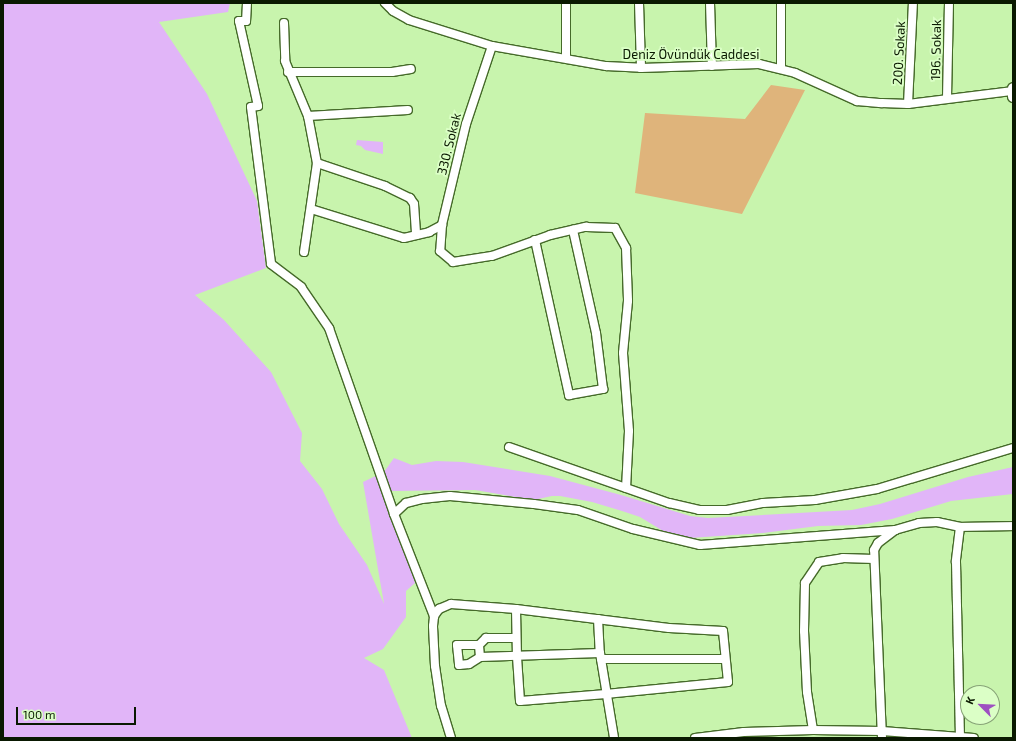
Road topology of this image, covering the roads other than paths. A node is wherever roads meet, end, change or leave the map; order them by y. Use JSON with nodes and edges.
{"nodes":[{"id":1,"x":247,"y":3,"type":"edge"},
{"id":2,"x":384,"y":3,"type":"edge"},
{"id":3,"x":566,"y":3,"type":"edge"},
{"id":4,"x":639,"y":3,"type":"edge"},
{"id":5,"x":710,"y":3,"type":"edge"},
{"id":6,"x":781,"y":3,"type":"edge"},
{"id":7,"x":913,"y":3,"type":"edge"},
{"id":8,"x":949,"y":3,"type":"edge"},
{"id":9,"x":284,"y":23,"type":"dead end"},
{"id":10,"x":492,"y":46,"type":"junction"},
{"id":11,"x":566,"y":58,"type":"junction"},
{"id":12,"x":712,"y":66,"type":"junction"},
{"id":13,"x":641,"y":68,"type":"junction"},
{"id":14,"x":411,"y":69,"type":"dead end"},
{"id":15,"x":780,"y":69,"type":"junction"},
{"id":16,"x":288,"y":72,"type":"junction"},
{"id":17,"x":1013,"y":88,"type":"edge"},
{"id":18,"x":1013,"y":91,"type":"edge"},
{"id":19,"x":1013,"y":96,"type":"edge"},
{"id":20,"x":947,"y":98,"type":"junction"},
{"id":21,"x":908,"y":104,"type":"junction"},
{"id":22,"x":408,"y":110,"type":"dead end"},
{"id":23,"x":308,"y":116,"type":"junction"},
{"id":24,"x":317,"y":163,"type":"junction"},
{"id":25,"x":311,"y":208,"type":"junction"},
{"id":26,"x":442,"y":225,"type":"junction"},
{"id":27,"x":574,"y":230,"type":"junction"},
{"id":28,"x":416,"y":235,"type":"junction"},
{"id":29,"x":535,"y":240,"type":"junction"},
{"id":30,"x":304,"y":252,"type":"dead end"},
{"id":31,"x":510,"y":447,"type":"dead end"},
{"id":32,"x":1013,"y":448,"type":"edge"},
{"id":33,"x":626,"y":488,"type":"junction"},
{"id":34,"x":394,"y":514,"type":"junction"},
{"id":35,"x":1013,"y":526,"type":"edge"},
{"id":36,"x":960,"y":527,"type":"junction"},
{"id":37,"x":895,"y":530,"type":"junction"},
{"id":38,"x":874,"y":559,"type":"junction"},
{"id":39,"x":516,"y":609,"type":"junction"},
{"id":40,"x":434,"y":616,"type":"junction"},
{"id":41,"x":598,"y":619,"type":"junction"},
{"id":42,"x":516,"y":638,"type":"junction"},
{"id":43,"x":479,"y":645,"type":"junction"},
{"id":44,"x":600,"y":656,"type":"junction"},
{"id":45,"x":480,"y":657,"type":"junction"},
{"id":46,"x":517,"y":657,"type":"junction"},
{"id":47,"x":725,"y":659,"type":"junction"},
{"id":48,"x":606,"y":694,"type":"junction"},
{"id":49,"x":813,"y":730,"type":"junction"},
{"id":50,"x":882,"y":734,"type":"edge"},
{"id":51,"x":960,"y":737,"type":"edge"},
{"id":52,"x":451,"y":738,"type":"edge"},
{"id":53,"x":614,"y":738,"type":"edge"},
{"id":54,"x":695,"y":738,"type":"edge"},
{"id":55,"x":974,"y":738,"type":"edge"}],
"edges":[{"from":1,"to":34,"type":"street"},
{"from":2,"to":10,"type":"street","name":"Deniz Övündük Caddesi"},
{"from":3,"to":11,"type":"street"},
{"from":4,"to":13,"type":"street"},
{"from":5,"to":12,"type":"street"},
{"from":6,"to":15,"type":"street"},
{"from":7,"to":21,"type":"street","name":"200. Sokak"},
{"from":8,"to":20,"type":"street","name":"196. Sokak"},
{"from":9,"to":16,"type":"street"},
{"from":10,"to":11,"type":"street","name":"Deniz Övündük Caddesi"},
{"from":10,"to":26,"type":"street","name":"330. Sokak"},
{"from":11,"to":13,"type":"street","name":"Deniz Övündük Caddesi"},
{"from":12,"to":13,"type":"street","name":"Deniz Övündük Caddesi"},
{"from":12,"to":15,"type":"street","name":"Deniz Övündük Caddesi"},
{"from":14,"to":16,"type":"street"},
{"from":15,"to":21,"type":"street","name":"Deniz Övündük Caddesi"},
{"from":16,"to":23,"type":"street"},
{"from":17,"to":18,"type":"street"},
{"from":18,"to":19,"type":"street"},
{"from":18,"to":20,"type":"street","name":"Deniz Övündük Caddesi"},
{"from":20,"to":21,"type":"street","name":"Deniz Övündük Caddesi"},
{"from":22,"to":23,"type":"street"},
{"from":23,"to":24,"type":"street"},
{"from":24,"to":25,"type":"street"},
{"from":24,"to":28,"type":"street"},
{"from":25,"to":28,"type":"street"},
{"from":25,"to":30,"type":"street"},
{"from":26,"to":28,"type":"street"},
{"from":26,"to":29,"type":"street","name":"330. Sokak"},
{"from":27,"to":29,"type":"street"},
{"from":27,"to":29,"type":"street"},
{"from":27,"to":33,"type":"street"},
{"from":31,"to":33,"type":"street"},
{"from":32,"to":33,"type":"street"},
{"from":34,"to":37,"type":"street"},
{"from":34,"to":40,"type":"street"},
{"from":35,"to":36,"type":"street"},
{"from":36,"to":37,"type":"street"},
{"from":36,"to":51,"type":"street"},
{"from":37,"to":38,"type":"street"},
{"from":38,"to":49,"type":"street"},
{"from":38,"to":50,"type":"street"},
{"from":39,"to":40,"type":"street"},
{"from":39,"to":41,"type":"street"},
{"from":39,"to":42,"type":"street"},
{"from":40,"to":52,"type":"street"},
{"from":41,"to":44,"type":"street"},
{"from":41,"to":47,"type":"street"},
{"from":42,"to":43,"type":"street"},
{"from":42,"to":46,"type":"street"},
{"from":43,"to":45,"type":"street"},
{"from":43,"to":45,"type":"street"},
{"from":44,"to":46,"type":"street"},
{"from":44,"to":47,"type":"street"},
{"from":44,"to":48,"type":"street"},
{"from":45,"to":46,"type":"street"},
{"from":46,"to":48,"type":"street"},
{"from":47,"to":48,"type":"street"},
{"from":48,"to":53,"type":"street"},
{"from":49,"to":50,"type":"street"},
{"from":49,"to":54,"type":"street"},
{"from":50,"to":51,"type":"street"},
{"from":51,"to":55,"type":"street"}]}
